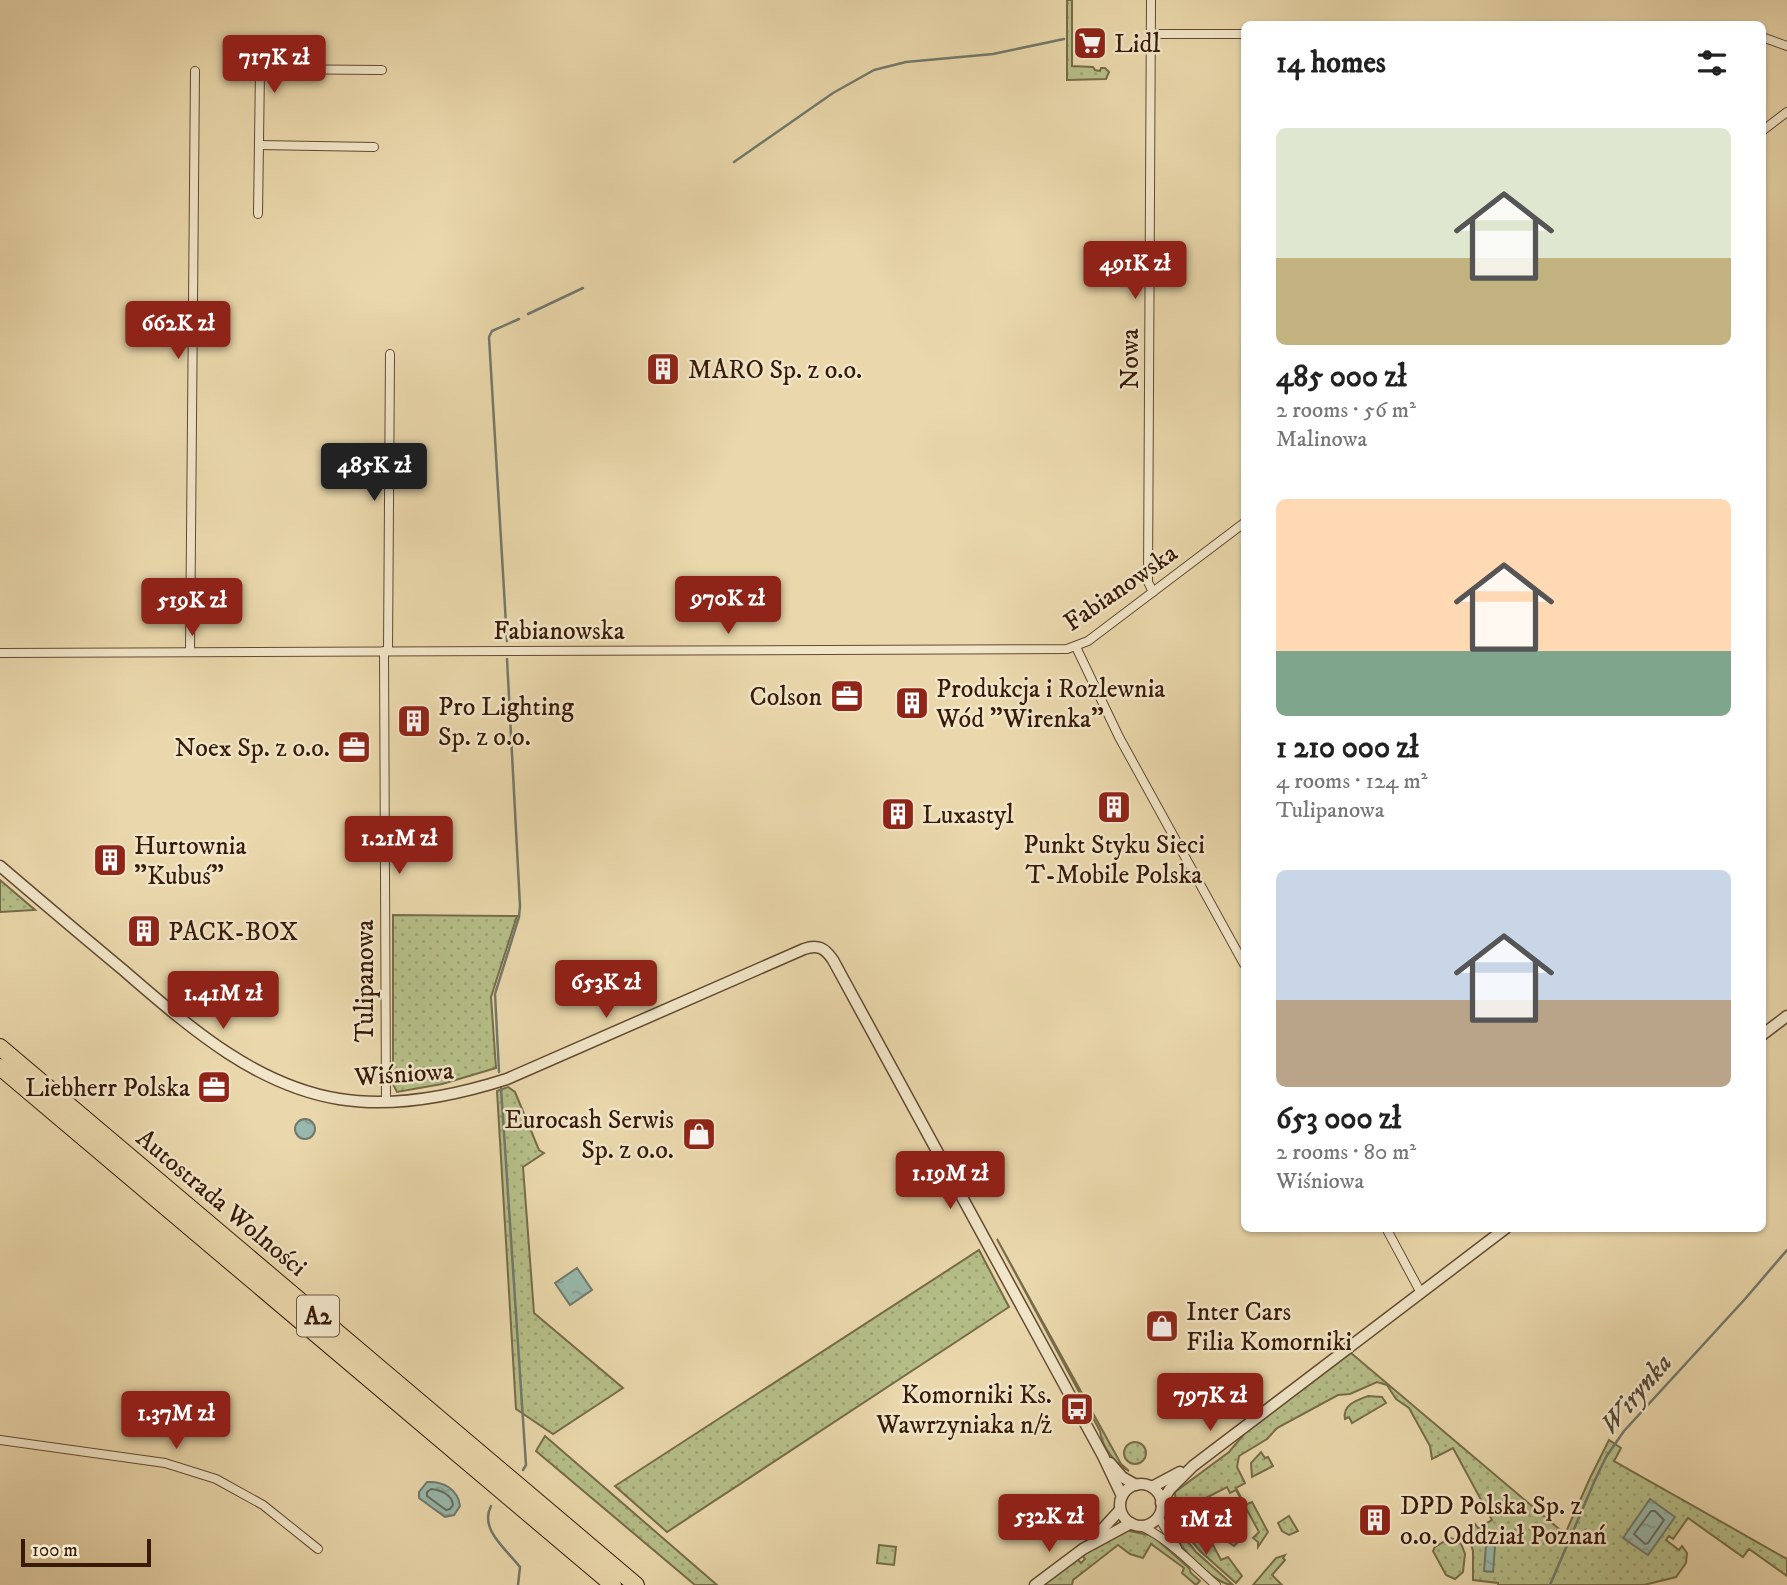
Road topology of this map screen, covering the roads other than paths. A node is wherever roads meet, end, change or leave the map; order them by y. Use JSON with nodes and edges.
{"nodes":[{"id":1,"x":1151,"y":0,"type":"edge"},
{"id":2,"x":1151,"y":34,"type":"junction"},
{"id":3,"x":1241,"y":34,"type":"edge"},
{"id":4,"x":1766,"y":38,"type":"edge"},
{"id":5,"x":1787,"y":46,"type":"edge"},
{"id":6,"x":382,"y":70,"type":"dead end"},
{"id":7,"x":195,"y":71,"type":"dead end"},
{"id":8,"x":1787,"y":113,"type":"edge"},
{"id":9,"x":1766,"y":128,"type":"edge"},
{"id":10,"x":259,"y":145,"type":"junction"},
{"id":11,"x":374,"y":147,"type":"dead end"},
{"id":12,"x":258,"y":214,"type":"dead end"},
{"id":13,"x":390,"y":354,"type":"dead end"},
{"id":14,"x":1241,"y":525,"type":"edge"},
{"id":15,"x":1153,"y":592,"type":"junction"},
{"id":16,"x":1076,"y":647,"type":"junction"},
{"id":17,"x":386,"y":651,"type":"junction"},
{"id":18,"x":190,"y":652,"type":"junction"},
{"id":19,"x":0,"y":653,"type":"edge"},
{"id":20,"x":0,"y":866,"type":"edge"},
{"id":21,"x":1241,"y":959,"type":"edge"},
{"id":22,"x":1787,"y":1016,"type":"edge"},
{"id":23,"x":1766,"y":1032,"type":"edge"},
{"id":24,"x":0,"y":1047,"type":"edge"},
{"id":25,"x":0,"y":1067,"type":"edge"},
{"id":26,"x":386,"y":1102,"type":"junction"},
{"id":27,"x":1389,"y":1232,"type":"edge"},
{"id":28,"x":1501,"y":1232,"type":"edge"},
{"id":29,"x":1421,"y":1293,"type":"junction"},
{"id":30,"x":0,"y":1440,"type":"edge"},
{"id":31,"x":1103,"y":1456,"type":"junction"},
{"id":32,"x":1193,"y":1466,"type":"junction"},
{"id":33,"x":1136,"y":1485,"type":"junction"},
{"id":34,"x":1152,"y":1488,"type":"junction"},
{"id":35,"x":1122,"y":1496,"type":"junction"},
{"id":36,"x":1161,"y":1503,"type":"junction"},
{"id":37,"x":1120,"y":1510,"type":"junction"},
{"id":38,"x":1158,"y":1516,"type":"junction"},
{"id":39,"x":1136,"y":1524,"type":"junction"},
{"id":40,"x":1177,"y":1548,"type":"junction"},
{"id":41,"x":318,"y":1549,"type":"dead end"},
{"id":42,"x":1083,"y":1549,"type":"junction"},
{"id":43,"x":612,"y":1585,"type":"edge"},
{"id":44,"x":636,"y":1585,"type":"edge"},
{"id":45,"x":1035,"y":1585,"type":"edge"},
{"id":46,"x":1216,"y":1585,"type":"edge"}],
"edges":[{"from":1,"to":2,"type":"street","name":"Nowa"},
{"from":2,"to":3,"type":"street"},
{"from":2,"to":15,"type":"street","name":"Nowa"},
{"from":4,"to":5,"type":"street"},
{"from":6,"to":10,"type":"street"},
{"from":7,"to":18,"type":"street"},
{"from":8,"to":9,"type":"street"},
{"from":10,"to":11,"type":"street"},
{"from":10,"to":12,"type":"street"},
{"from":13,"to":17,"type":"street","name":"Tulipanowa"},
{"from":14,"to":15,"type":"street","name":"Fabianowska"},
{"from":15,"to":16,"type":"street","name":"Fabianowska"},
{"from":16,"to":17,"type":"street","name":"Fabianowska"},
{"from":16,"to":21,"type":"street"},
{"from":17,"to":18,"type":"street","name":"Fabianowska"},
{"from":17,"to":26,"type":"street","name":"Tulipanowa"},
{"from":18,"to":19,"type":"street","name":"Fabianowska"},
{"from":20,"to":26,"type":"street","name":"Wiśniowa"},
{"from":22,"to":23,"type":"street"},
{"from":24,"to":44,"type":"highway","name":"Autostrada Wolności","number":"A2"},
{"from":25,"to":43,"type":"highway","name":"Autostrada Wolności","number":"A2"},
{"from":26,"to":31,"type":"street","name":"Wiśniowa"},
{"from":27,"to":29,"type":"street"},
{"from":28,"to":29,"type":"street"},
{"from":29,"to":32,"type":"street"},
{"from":30,"to":41,"type":"street"},
{"from":31,"to":33,"type":"street"},
{"from":31,"to":35,"type":"street"},
{"from":32,"to":34,"type":"street"},
{"from":32,"to":36,"type":"street"},
{"from":33,"to":34,"type":"street"},
{"from":33,"to":35,"type":"street"},
{"from":34,"to":36,"type":"street"},
{"from":35,"to":37,"type":"street"},
{"from":36,"to":38,"type":"street"},
{"from":37,"to":39,"type":"street"},
{"from":37,"to":42,"type":"street"},
{"from":38,"to":39,"type":"street"},
{"from":38,"to":40,"type":"street"},
{"from":39,"to":40,"type":"street"},
{"from":39,"to":42,"type":"street"},
{"from":40,"to":46,"type":"street"},
{"from":42,"to":45,"type":"street"}]}
